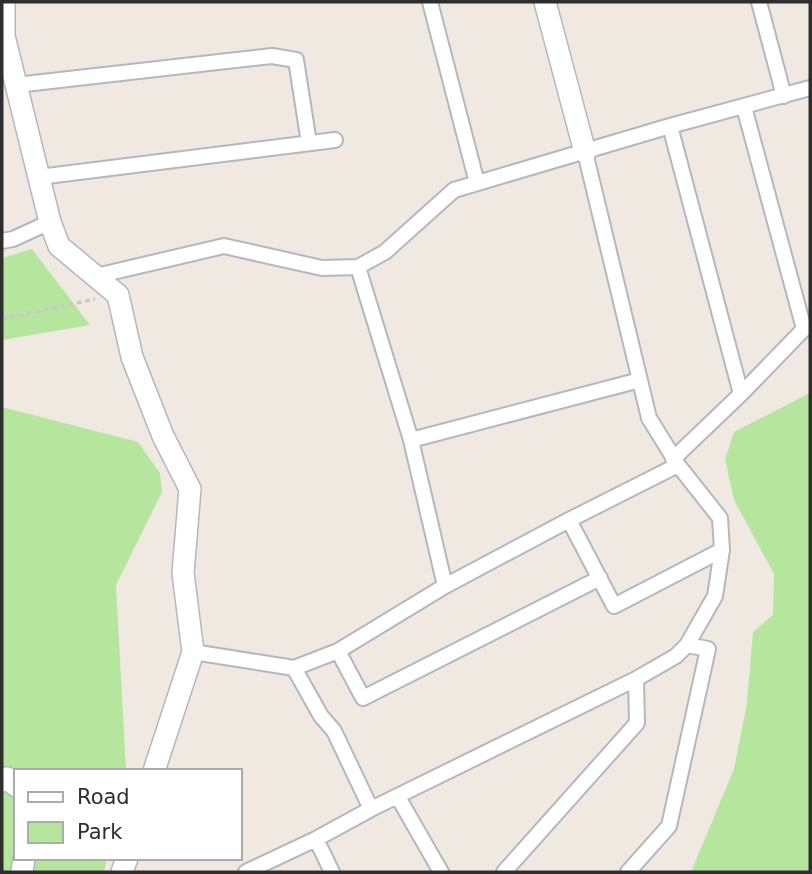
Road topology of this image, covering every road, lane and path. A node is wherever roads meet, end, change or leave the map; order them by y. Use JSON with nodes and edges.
{"nodes":[{"id":1,"x":4,"y":2,"type":"edge"},
{"id":2,"x":430,"y":2,"type":"edge"},
{"id":3,"x":545,"y":2,"type":"edge"},
{"id":4,"x":759,"y":2,"type":"edge"},
{"id":5,"x":16,"y":85,"type":"junction"},
{"id":6,"x":810,"y":88,"type":"edge"},
{"id":7,"x":784,"y":96,"type":"junction"},
{"id":8,"x":744,"y":107,"type":"junction"},
{"id":9,"x":670,"y":125,"type":"junction"},
{"id":10,"x":335,"y":141,"type":"dead end"},
{"id":11,"x":309,"y":144,"type":"junction"},
{"id":12,"x":585,"y":152,"type":"junction"},
{"id":13,"x":39,"y":177,"type":"junction"},
{"id":14,"x":477,"y":183,"type":"junction"},
{"id":15,"x":50,"y":222,"type":"junction"},
{"id":16,"x":2,"y":241,"type":"edge"},
{"id":17,"x":358,"y":267,"type":"junction"},
{"id":18,"x":96,"y":276,"type":"junction"},
{"id":19,"x":118,"y":295,"type":"junction"},
{"id":20,"x":2,"y":319,"type":"edge"},
{"id":21,"x":640,"y":380,"type":"junction"},
{"id":22,"x":741,"y":394,"type":"junction"},
{"id":23,"x":411,"y":440,"type":"junction"},
{"id":24,"x":676,"y":462,"type":"junction"},
{"id":25,"x":569,"y":520,"type":"junction"},
{"id":26,"x":722,"y":550,"type":"junction"},
{"id":27,"x":600,"y":578,"type":"junction"},
{"id":28,"x":445,"y":586,"type":"junction"},
{"id":29,"x":687,"y":645,"type":"junction"},
{"id":30,"x":338,"y":651,"type":"junction"},
{"id":31,"x":193,"y":652,"type":"junction"},
{"id":32,"x":294,"y":668,"type":"junction"},
{"id":33,"x":636,"y":679,"type":"junction"},
{"id":34,"x":155,"y":769,"type":"edge"},
{"id":35,"x":398,"y":797,"type":"junction"},
{"id":36,"x":371,"y":809,"type":"junction"},
{"id":37,"x":316,"y":839,"type":"junction"},
{"id":38,"x":246,"y":872,"type":"edge"},
{"id":39,"x":332,"y":872,"type":"edge"},
{"id":40,"x":441,"y":872,"type":"edge"},
{"id":41,"x":504,"y":872,"type":"edge"},
{"id":42,"x":628,"y":872,"type":"edge"}],
"edges":[{"from":1,"to":5,"type":"street"},
{"from":2,"to":14,"type":"street"},
{"from":3,"to":12,"type":"street"},
{"from":4,"to":7,"type":"street"},
{"from":5,"to":11,"type":"street"},
{"from":5,"to":13,"type":"street"},
{"from":6,"to":7,"type":"street"},
{"from":7,"to":8,"type":"street"},
{"from":8,"to":9,"type":"street"},
{"from":8,"to":22,"type":"street"},
{"from":9,"to":12,"type":"street"},
{"from":9,"to":22,"type":"street"},
{"from":10,"to":11,"type":"street"},
{"from":11,"to":13,"type":"street"},
{"from":12,"to":14,"type":"street"},
{"from":12,"to":21,"type":"street"},
{"from":13,"to":15,"type":"street"},
{"from":14,"to":17,"type":"street"},
{"from":15,"to":16,"type":"street"},
{"from":15,"to":18,"type":"street"},
{"from":17,"to":18,"type":"street"},
{"from":17,"to":23,"type":"street"},
{"from":18,"to":19,"type":"street"},
{"from":19,"to":20,"type":"path"},
{"from":19,"to":31,"type":"street"},
{"from":21,"to":23,"type":"street"},
{"from":21,"to":24,"type":"street"},
{"from":22,"to":24,"type":"street"},
{"from":23,"to":28,"type":"street"},
{"from":24,"to":25,"type":"street"},
{"from":24,"to":26,"type":"street"},
{"from":25,"to":27,"type":"street"},
{"from":25,"to":28,"type":"street"},
{"from":26,"to":27,"type":"street"},
{"from":26,"to":29,"type":"street"},
{"from":27,"to":30,"type":"street"},
{"from":28,"to":30,"type":"street"},
{"from":29,"to":33,"type":"street"},
{"from":29,"to":42,"type":"street"},
{"from":30,"to":32,"type":"street"},
{"from":31,"to":32,"type":"street"},
{"from":31,"to":34,"type":"street"},
{"from":32,"to":36,"type":"street"},
{"from":33,"to":35,"type":"street"},
{"from":33,"to":41,"type":"street"},
{"from":35,"to":36,"type":"street"},
{"from":35,"to":40,"type":"street"},
{"from":36,"to":37,"type":"street"},
{"from":37,"to":38,"type":"street"},
{"from":37,"to":39,"type":"street"}]}
